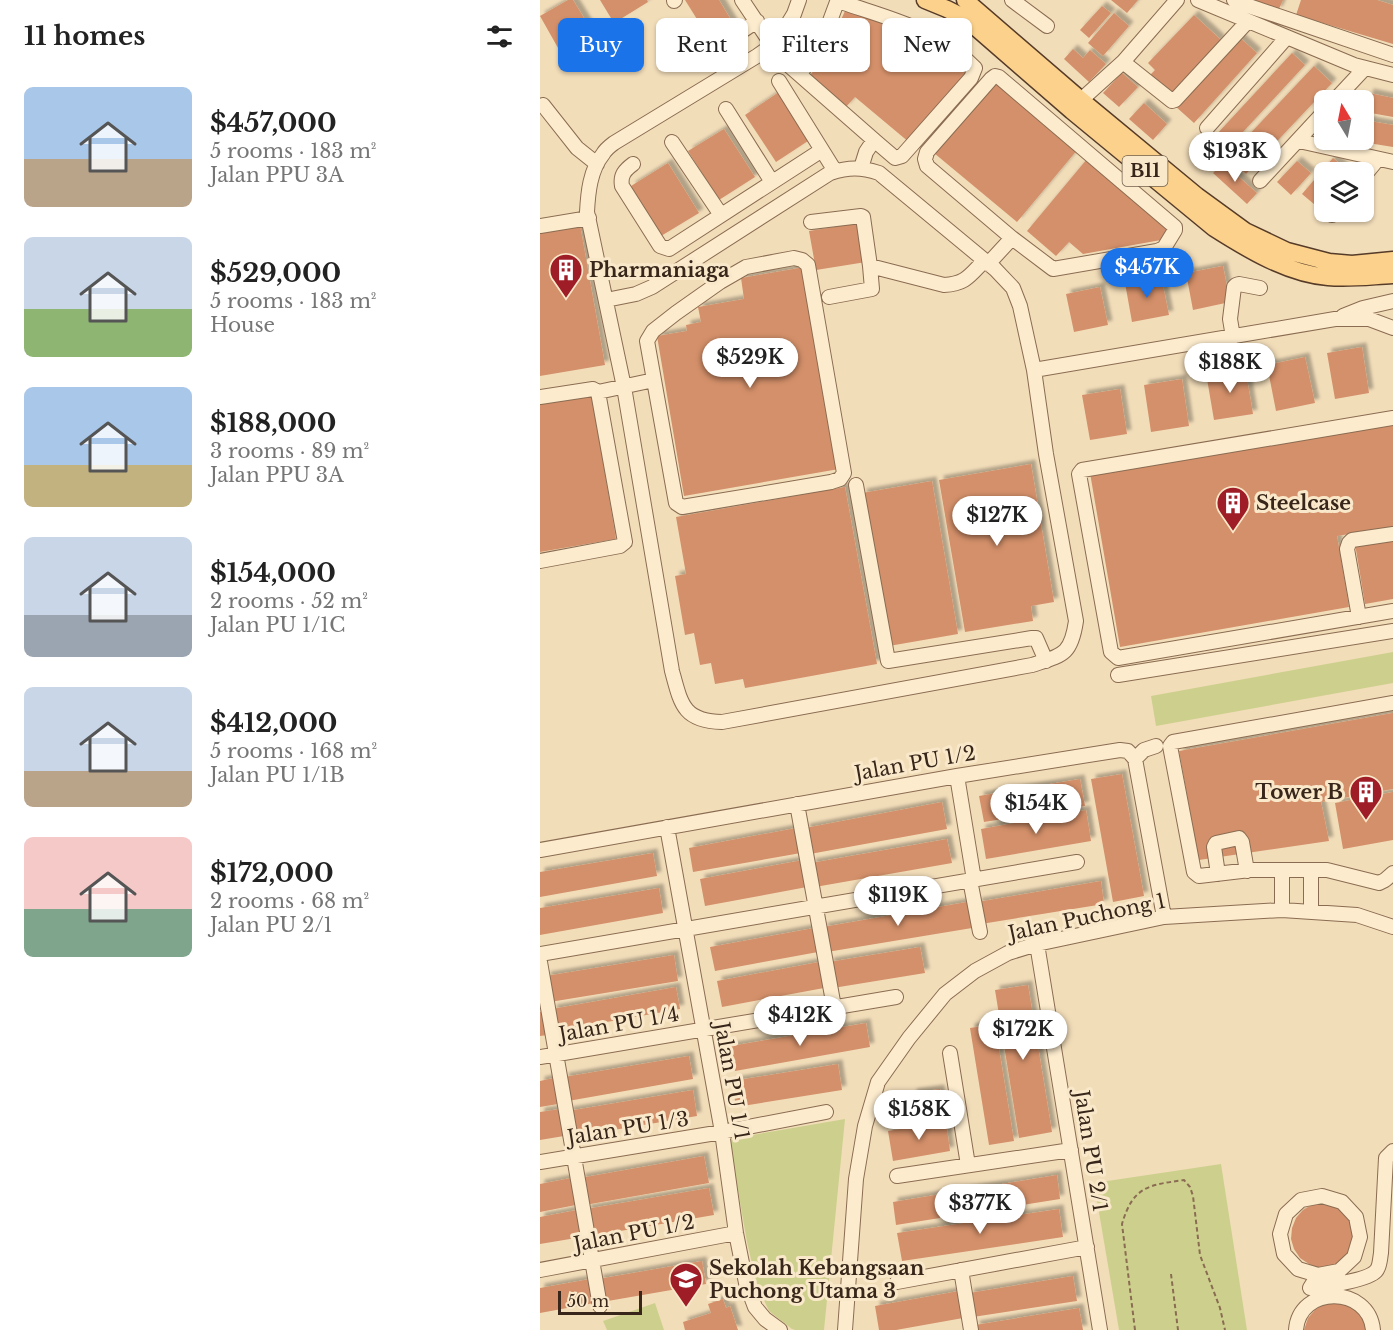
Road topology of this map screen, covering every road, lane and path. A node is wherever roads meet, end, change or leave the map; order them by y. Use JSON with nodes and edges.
{"nodes":[{"id":1,"x":742,"y":0,"type":"edge"},
{"id":2,"x":799,"y":0,"type":"edge"},
{"id":3,"x":925,"y":0,"type":"edge"},
{"id":4,"x":964,"y":0,"type":"edge"},
{"id":5,"x":1012,"y":0,"type":"edge"},
{"id":6,"x":1177,"y":0,"type":"edge"},
{"id":7,"x":1198,"y":0,"type":"edge"},
{"id":8,"x":1234,"y":0,"type":"edge"},
{"id":9,"x":792,"y":18,"type":"edge"},
{"id":10,"x":757,"y":21,"type":"junction"},
{"id":11,"x":1248,"y":21,"type":"junction"},
{"id":12,"x":760,"y":26,"type":"edge"},
{"id":13,"x":1047,"y":26,"type":"dead end"},
{"id":14,"x":748,"y":27,"type":"edge"},
{"id":15,"x":1287,"y":37,"type":"junction"},
{"id":16,"x":760,"y":52,"type":"edge"},
{"id":17,"x":1393,"y":55,"type":"edge"},
{"id":18,"x":1123,"y":62,"type":"junction"},
{"id":19,"x":1364,"y":69,"type":"junction"},
{"id":20,"x":797,"y":72,"type":"edge"},
{"id":21,"x":801,"y":75,"type":"junction"},
{"id":22,"x":1393,"y":75,"type":"edge"},
{"id":23,"x":779,"y":81,"type":"dead end"},
{"id":24,"x":1344,"y":90,"type":"edge"},
{"id":25,"x":1081,"y":100,"type":"junction"},
{"id":26,"x":543,"y":105,"type":"dead end"},
{"id":27,"x":726,"y":109,"type":"dead end"},
{"id":28,"x":1314,"y":124,"type":"edge"},
{"id":29,"x":1207,"y":128,"type":"dead end"},
{"id":30,"x":874,"y":140,"type":"junction"},
{"id":31,"x":1299,"y":141,"type":"junction"},
{"id":32,"x":672,"y":142,"type":"dead end"},
{"id":33,"x":822,"y":150,"type":"junction"},
{"id":34,"x":1378,"y":159,"type":"junction"},
{"id":35,"x":1393,"y":162,"type":"edge"},
{"id":36,"x":597,"y":164,"type":"junction"},
{"id":37,"x":633,"y":164,"type":"dead end"},
{"id":38,"x":1374,"y":164,"type":"edge"},
{"id":39,"x":861,"y":168,"type":"junction"},
{"id":40,"x":835,"y":171,"type":"junction"},
{"id":41,"x":1260,"y":182,"type":"dead end"},
{"id":42,"x":772,"y":183,"type":"junction"},
{"id":43,"x":721,"y":215,"type":"junction"},
{"id":44,"x":589,"y":218,"type":"junction"},
{"id":45,"x":811,"y":222,"type":"dead end"},
{"id":46,"x":540,"y":226,"type":"edge"},
{"id":47,"x":1012,"y":238,"type":"junction"},
{"id":48,"x":1393,"y":260,"type":"edge"},
{"id":49,"x":986,"y":262,"type":"junction"},
{"id":50,"x":870,"y":266,"type":"junction"},
{"id":51,"x":1393,"y":275,"type":"edge"},
{"id":52,"x":1260,"y":288,"type":"dead end"},
{"id":53,"x":829,"y":297,"type":"dead end"},
{"id":54,"x":606,"y":300,"type":"junction"},
{"id":55,"x":1393,"y":301,"type":"edge"},
{"id":56,"x":1335,"y":319,"type":"junction"},
{"id":57,"x":1393,"y":328,"type":"edge"},
{"id":58,"x":1233,"y":337,"type":"junction"},
{"id":59,"x":1034,"y":370,"type":"junction"},
{"id":60,"x":654,"y":380,"type":"junction"},
{"id":61,"x":624,"y":387,"type":"junction"},
{"id":62,"x":598,"y":392,"type":"junction"},
{"id":63,"x":540,"y":398,"type":"edge"},
{"id":64,"x":1393,"y":418,"type":"edge"},
{"id":65,"x":856,"y":485,"type":"dead end"},
{"id":66,"x":1393,"y":534,"type":"edge"},
{"id":67,"x":540,"y":561,"type":"edge"},
{"id":68,"x":1393,"y":611,"type":"edge"},
{"id":69,"x":1359,"y":617,"type":"junction"},
{"id":70,"x":1393,"y":631,"type":"edge"},
{"id":71,"x":1046,"y":661,"type":"junction"},
{"id":72,"x":1118,"y":675,"type":"dead end"},
{"id":73,"x":1393,"y":703,"type":"edge"},
{"id":74,"x":1156,"y":746,"type":"dead end"},
{"id":75,"x":1135,"y":759,"type":"junction"},
{"id":76,"x":957,"y":776,"type":"junction"},
{"id":77,"x":797,"y":804,"type":"junction"},
{"id":78,"x":667,"y":827,"type":"junction"},
{"id":79,"x":540,"y":850,"type":"edge"},
{"id":80,"x":1077,"y":862,"type":"dead end"},
{"id":81,"x":1282,"y":870,"type":"junction"},
{"id":82,"x":1311,"y":870,"type":"junction"},
{"id":83,"x":1247,"y":871,"type":"junction"},
{"id":84,"x":1393,"y":873,"type":"edge"},
{"id":85,"x":1218,"y":874,"type":"junction"},
{"id":86,"x":972,"y":880,"type":"junction"},
{"id":87,"x":816,"y":907,"type":"junction"},
{"id":88,"x":1282,"y":910,"type":"junction"},
{"id":89,"x":1311,"y":912,"type":"junction"},
{"id":90,"x":1164,"y":917,"type":"junction"},
{"id":91,"x":1392,"y":925,"type":"edge"},
{"id":92,"x":686,"y":929,"type":"junction"},
{"id":93,"x":980,"y":932,"type":"dead end"},
{"id":94,"x":1037,"y":944,"type":"junction"},
{"id":95,"x":540,"y":954,"type":"edge"},
{"id":96,"x":540,"y":962,"type":"edge"},
{"id":97,"x":896,"y":997,"type":"dead end"},
{"id":98,"x":834,"y":1008,"type":"junction"},
{"id":99,"x":704,"y":1029,"type":"junction"},
{"id":100,"x":950,"y":1053,"type":"dead end"},
{"id":101,"x":556,"y":1054,"type":"junction"},
{"id":102,"x":540,"y":1057,"type":"edge"},
{"id":103,"x":826,"y":1112,"type":"dead end"},
{"id":104,"x":722,"y":1132,"type":"junction"},
{"id":105,"x":1071,"y":1150,"type":"junction"},
{"id":106,"x":1393,"y":1151,"type":"edge"},
{"id":107,"x":574,"y":1156,"type":"junction"},
{"id":108,"x":540,"y":1162,"type":"edge"},
{"id":109,"x":968,"y":1165,"type":"junction"},
{"id":110,"x":897,"y":1176,"type":"dead end"},
{"id":111,"x":736,"y":1233,"type":"junction"},
{"id":112,"x":1087,"y":1247,"type":"junction"},
{"id":113,"x":592,"y":1260,"type":"junction"},
{"id":114,"x":540,"y":1270,"type":"edge"},
{"id":115,"x":961,"y":1270,"type":"junction"},
{"id":116,"x":1171,"y":1274,"type":"dead end"},
{"id":117,"x":1318,"y":1275,"type":"junction"},
{"id":118,"x":897,"y":1282,"type":"dead end"},
{"id":119,"x":1310,"y":1288,"type":"junction"},
{"id":120,"x":1321,"y":1298,"type":"junction"},
{"id":121,"x":600,"y":1306,"type":"dead end"},
{"id":122,"x":780,"y":1330,"type":"edge"},
{"id":123,"x":845,"y":1330,"type":"edge"},
{"id":124,"x":970,"y":1330,"type":"edge"},
{"id":125,"x":1100,"y":1330,"type":"edge"},
{"id":126,"x":1135,"y":1330,"type":"edge"},
{"id":127,"x":1178,"y":1330,"type":"edge"},
{"id":128,"x":1225,"y":1330,"type":"edge"},
{"id":129,"x":1296,"y":1330,"type":"edge"},
{"id":130,"x":1373,"y":1330,"type":"edge"}],
"edges":[{"from":1,"to":10,"type":"street"},
{"from":2,"to":9,"type":"street"},
{"from":3,"to":51,"type":"main road","number":"B11"},
{"from":4,"to":25,"type":"main road","number":"B11"},
{"from":5,"to":13,"type":"street"},
{"from":6,"to":18,"type":"street"},
{"from":7,"to":11,"type":"street"},
{"from":8,"to":17,"type":"street"},
{"from":10,"to":12,"type":"street"},
{"from":10,"to":14,"type":"street"},
{"from":11,"to":15,"type":"street"},
{"from":11,"to":18,"type":"street"},
{"from":15,"to":19,"type":"street"},
{"from":15,"to":29,"type":"street"},
{"from":16,"to":36,"type":"street"},
{"from":18,"to":25,"type":"street"},
{"from":19,"to":22,"type":"street"},
{"from":19,"to":24,"type":"street"},
{"from":20,"to":21,"type":"street"},
{"from":21,"to":30,"type":"street"},
{"from":21,"to":30,"type":"street"},
{"from":23,"to":33,"type":"street"},
{"from":25,"to":48,"type":"main road","number":"B11"},
{"from":26,"to":36,"type":"street"},
{"from":27,"to":42,"type":"street"},
{"from":28,"to":31,"type":"street"},
{"from":30,"to":39,"type":"street"},
{"from":31,"to":34,"type":"street"},
{"from":31,"to":41,"type":"street"},
{"from":32,"to":43,"type":"street"},
{"from":33,"to":40,"type":"street"},
{"from":33,"to":42,"type":"street"},
{"from":34,"to":35,"type":"street"},
{"from":34,"to":38,"type":"street"},
{"from":36,"to":44,"type":"street"},
{"from":37,"to":43,"type":"street"},
{"from":39,"to":40,"type":"street"},
{"from":39,"to":49,"type":"street"},
{"from":40,"to":54,"type":"street"},
{"from":42,"to":43,"type":"street"},
{"from":44,"to":46,"type":"street"},
{"from":44,"to":54,"type":"street"},
{"from":45,"to":50,"type":"street"},
{"from":47,"to":47,"type":"street"},
{"from":47,"to":49,"type":"street"},
{"from":49,"to":50,"type":"street"},
{"from":49,"to":59,"type":"street"},
{"from":50,"to":53,"type":"street"},
{"from":52,"to":58,"type":"street"},
{"from":54,"to":61,"type":"street"},
{"from":55,"to":56,"type":"street"},
{"from":56,"to":57,"type":"street"},
{"from":56,"to":58,"type":"street"},
{"from":58,"to":59,"type":"street"},
{"from":59,"to":71,"type":"street"},
{"from":60,"to":60,"type":"street"},
{"from":60,"to":61,"type":"street"},
{"from":61,"to":62,"type":"street"},
{"from":61,"to":71,"type":"street"},
{"from":62,"to":63,"type":"street"},
{"from":62,"to":67,"type":"street"},
{"from":64,"to":69,"type":"street"},
{"from":65,"to":71,"type":"street"},
{"from":66,"to":69,"type":"street"},
{"from":68,"to":69,"type":"street"},
{"from":70,"to":72,"type":"street"},
{"from":73,"to":85,"type":"street"},
{"from":74,"to":75,"type":"street"},
{"from":75,"to":76,"type":"street","name":"Jalan PU 1/2"},
{"from":75,"to":90,"type":"street"},
{"from":76,"to":77,"type":"street","name":"Jalan PU 1/2"},
{"from":76,"to":86,"type":"street"},
{"from":77,"to":78,"type":"street","name":"Jalan PU 1/2"},
{"from":77,"to":87,"type":"street"},
{"from":78,"to":79,"type":"street","name":"Jalan PU 1/2"},
{"from":78,"to":92,"type":"street","name":"Jalan PU 1/1"},
{"from":80,"to":86,"type":"street"},
{"from":81,"to":82,"type":"street"},
{"from":81,"to":83,"type":"street"},
{"from":81,"to":88,"type":"street"},
{"from":82,"to":84,"type":"street"},
{"from":82,"to":89,"type":"street"},
{"from":83,"to":85,"type":"street"},
{"from":83,"to":85,"type":"street"},
{"from":86,"to":87,"type":"street"},
{"from":86,"to":93,"type":"street"},
{"from":87,"to":92,"type":"street"},
{"from":87,"to":98,"type":"street"},
{"from":88,"to":89,"type":"street","name":"Jalan Puchong 1"},
{"from":88,"to":90,"type":"street","name":"Jalan Puchong 1"},
{"from":89,"to":91,"type":"street","name":"Jalan Puchong 1"},
{"from":90,"to":94,"type":"street","name":"Jalan Puchong 1"},
{"from":92,"to":95,"type":"street"},
{"from":92,"to":99,"type":"street","name":"Jalan PU 1/1"},
{"from":94,"to":105,"type":"street","name":"Jalan PU 2/1"},
{"from":94,"to":123,"type":"street","name":"Jalan Puchong 1"},
{"from":96,"to":101,"type":"street"},
{"from":97,"to":98,"type":"street","name":"Jalan PU 1/4"},
{"from":98,"to":99,"type":"street","name":"Jalan PU 1/4"},
{"from":99,"to":101,"type":"street","name":"Jalan PU 1/4"},
{"from":99,"to":104,"type":"street","name":"Jalan PU 1/1"},
{"from":100,"to":109,"type":"street"},
{"from":101,"to":102,"type":"street","name":"Jalan PU 1/4"},
{"from":101,"to":107,"type":"street"},
{"from":103,"to":104,"type":"street","name":"Jalan PU 1/3"},
{"from":104,"to":107,"type":"street","name":"Jalan PU 1/3"},
{"from":104,"to":111,"type":"street","name":"Jalan PU 1/1"},
{"from":105,"to":109,"type":"street"},
{"from":105,"to":112,"type":"street","name":"Jalan PU 2/1"},
{"from":106,"to":119,"type":"street"},
{"from":107,"to":108,"type":"street","name":"Jalan PU 1/3"},
{"from":107,"to":113,"type":"street"},
{"from":109,"to":110,"type":"street"},
{"from":111,"to":113,"type":"street","name":"Jalan PU 1/2"},
{"from":111,"to":122,"type":"street","name":"Jalan PU 1/1"},
{"from":112,"to":115,"type":"street"},
{"from":112,"to":125,"type":"street","name":"Jalan PU 2/1"},
{"from":113,"to":114,"type":"street","name":"Jalan PU 1/2"},
{"from":113,"to":121,"type":"street"},
{"from":115,"to":118,"type":"street"},
{"from":115,"to":124,"type":"street"},
{"from":116,"to":127,"type":"path"},
{"from":117,"to":117,"type":"street"},
{"from":117,"to":119,"type":"street"},
{"from":119,"to":120,"type":"street"},
{"from":120,"to":129,"type":"street"},
{"from":120,"to":130,"type":"street"},
{"from":126,"to":128,"type":"path"}]}
